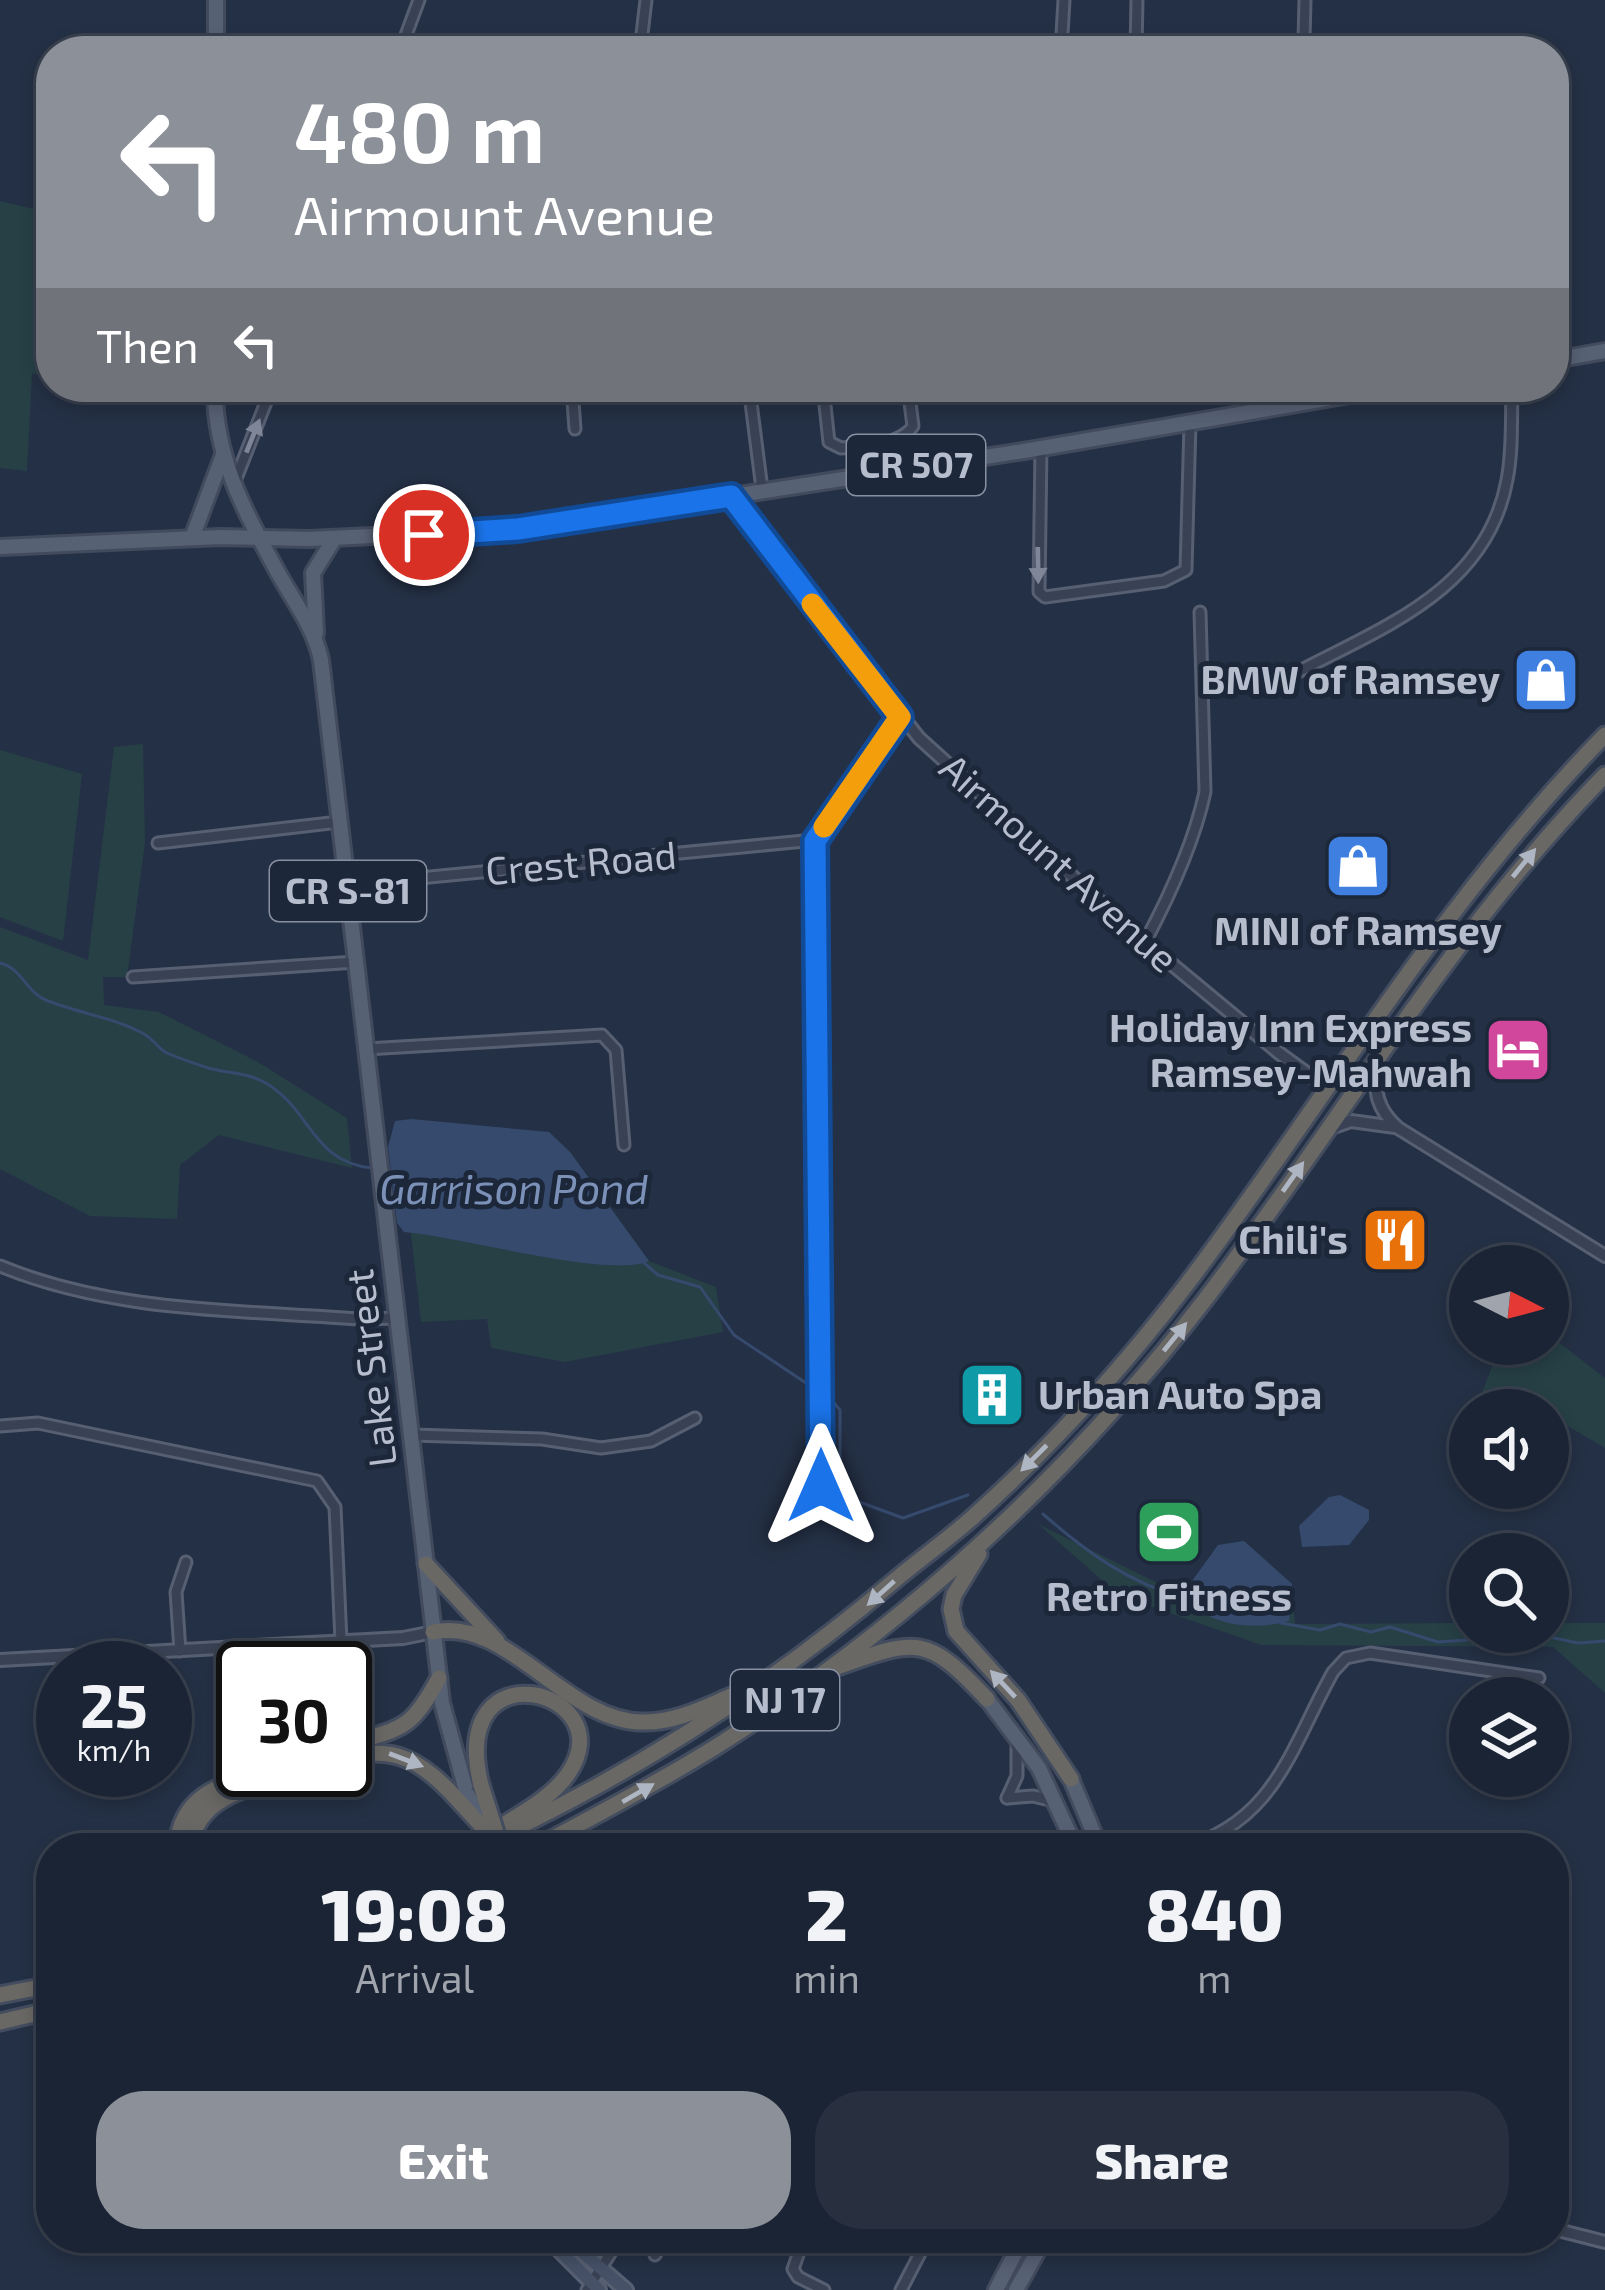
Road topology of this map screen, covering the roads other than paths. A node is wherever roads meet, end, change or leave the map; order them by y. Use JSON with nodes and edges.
{"nodes":[{"id":1,"x":216,"y":0,"type":"edge"},
{"id":2,"x":419,"y":0,"type":"edge"},
{"id":3,"x":646,"y":0,"type":"edge"},
{"id":4,"x":1064,"y":0,"type":"edge"},
{"id":5,"x":1137,"y":0,"type":"edge"},
{"id":6,"x":1306,"y":0,"type":"edge"},
{"id":7,"x":216,"y":36,"type":"edge"},
{"id":8,"x":406,"y":36,"type":"edge"},
{"id":9,"x":642,"y":36,"type":"edge"},
{"id":10,"x":1062,"y":36,"type":"edge"},
{"id":11,"x":1136,"y":36,"type":"edge"},
{"id":12,"x":1304,"y":36,"type":"edge"},
{"id":13,"x":1605,"y":351,"type":"edge"},
{"id":14,"x":1569,"y":358,"type":"edge"},
{"id":15,"x":215,"y":402,"type":"edge"},
{"id":16,"x":266,"y":402,"type":"edge"},
{"id":17,"x":573,"y":402,"type":"edge"},
{"id":18,"x":751,"y":402,"type":"edge"},
{"id":19,"x":825,"y":402,"type":"edge"},
{"id":20,"x":910,"y":402,"type":"edge"},
{"id":21,"x":1291,"y":402,"type":"edge"},
{"id":22,"x":1511,"y":402,"type":"edge"},
{"id":23,"x":1190,"y":423,"type":"junction"},
{"id":24,"x":575,"y":429,"type":"dead end"},
{"id":25,"x":1041,"y":448,"type":"junction"},
{"id":26,"x":223,"y":455,"type":"junction"},
{"id":27,"x":876,"y":463,"type":"junction"},
{"id":28,"x":233,"y":486,"type":"junction"},
{"id":29,"x":762,"y":489,"type":"junction"},
{"id":30,"x":731,"y":496,"type":"junction"},
{"id":31,"x":192,"y":538,"type":"junction"},
{"id":32,"x":334,"y":538,"type":"junction"},
{"id":33,"x":261,"y":539,"type":"junction"},
{"id":34,"x":0,"y":547,"type":"edge"},
{"id":35,"x":1200,"y":612,"type":"dead end"},
{"id":36,"x":318,"y":644,"type":"junction"},
{"id":37,"x":1296,"y":673,"type":"dead end"},
{"id":38,"x":900,"y":717,"type":"junction"},
{"id":39,"x":1605,"y":734,"type":"edge"},
{"id":40,"x":1605,"y":775,"type":"edge"},
{"id":41,"x":339,"y":822,"type":"junction"},
{"id":42,"x":815,"y":841,"type":"junction"},
{"id":43,"x":158,"y":843,"type":"dead end"},
{"id":44,"x":347,"y":885,"type":"junction"},
{"id":45,"x":1145,"y":942,"type":"junction"},
{"id":46,"x":356,"y":962,"type":"junction"},
{"id":47,"x":133,"y":977,"type":"dead end"},
{"id":48,"x":366,"y":1049,"type":"junction"},
{"id":49,"x":1377,"y":1059,"type":"junction"},
{"id":50,"x":1327,"y":1088,"type":"junction"},
{"id":51,"x":1398,"y":1128,"type":"junction"},
{"id":52,"x":1327,"y":1130,"type":"junction"},
{"id":53,"x":624,"y":1145,"type":"dead end"},
{"id":54,"x":1605,"y":1256,"type":"edge"},
{"id":55,"x":0,"y":1266,"type":"edge"},
{"id":56,"x":398,"y":1318,"type":"junction"},
{"id":57,"x":695,"y":1418,"type":"dead end"},
{"id":58,"x":0,"y":1426,"type":"edge"},
{"id":59,"x":412,"y":1435,"type":"junction"},
{"id":60,"x":821,"y":1486,"type":"dead end"},
{"id":61,"x":1010,"y":1516,"type":"junction"},
{"id":62,"x":186,"y":1562,"type":"dead end"},
{"id":63,"x":426,"y":1564,"type":"junction"},
{"id":64,"x":433,"y":1632,"type":"junction"},
{"id":65,"x":179,"y":1641,"type":"edge"},
{"id":66,"x":341,"y":1641,"type":"joint"},
{"id":67,"x":506,"y":1652,"type":"junction"},
{"id":68,"x":36,"y":1658,"type":"edge"},
{"id":69,"x":0,"y":1660,"type":"edge"},
{"id":70,"x":823,"y":1672,"type":"junction"},
{"id":71,"x":1532,"y":1677,"type":"edge"},
{"id":72,"x":439,"y":1678,"type":"junction"},
{"id":73,"x":772,"y":1678,"type":"junction"},
{"id":74,"x":987,"y":1699,"type":"joint"},
{"id":75,"x":1016,"y":1734,"type":"junction"},
{"id":76,"x":372,"y":1736,"type":"edge"},
{"id":77,"x":372,"y":1753,"type":"edge"},
{"id":78,"x":1071,"y":1778,"type":"joint"},
{"id":79,"x":216,"y":1788,"type":"edge"},
{"id":80,"x":468,"y":1792,"type":"junction"},
{"id":81,"x":228,"y":1797,"type":"edge"},
{"id":82,"x":1058,"y":1802,"type":"junction"},
{"id":83,"x":180,"y":1833,"type":"edge"},
{"id":84,"x":194,"y":1833,"type":"edge"},
{"id":85,"x":493,"y":1833,"type":"edge"},
{"id":86,"x":493,"y":1833,"type":"edge"},
{"id":87,"x":493,"y":1833,"type":"edge"},
{"id":88,"x":501,"y":1833,"type":"edge"},
{"id":89,"x":562,"y":1833,"type":"edge"},
{"id":90,"x":1070,"y":1833,"type":"edge"},
{"id":91,"x":1094,"y":1833,"type":"edge"},
{"id":92,"x":1220,"y":1833,"type":"edge"},
{"id":93,"x":36,"y":1987,"type":"edge"},
{"id":94,"x":0,"y":1995,"type":"edge"},
{"id":95,"x":36,"y":2014,"type":"edge"},
{"id":96,"x":0,"y":2022,"type":"edge"},
{"id":97,"x":1569,"y":2233,"type":"edge"},
{"id":98,"x":1605,"y":2242,"type":"edge"},
{"id":99,"x":560,"y":2253,"type":"edge"},
{"id":100,"x":581,"y":2253,"type":"edge"},
{"id":101,"x":611,"y":2253,"type":"edge"},
{"id":102,"x":799,"y":2253,"type":"edge"},
{"id":103,"x":920,"y":2253,"type":"edge"},
{"id":104,"x":1015,"y":2253,"type":"edge"},
{"id":105,"x":1037,"y":2253,"type":"edge"},
{"id":106,"x":600,"y":2271,"type":"junction"},
{"id":107,"x":805,"y":2286,"type":"edge"},
{"id":108,"x":592,"y":2288,"type":"edge"},
{"id":109,"x":626,"y":2290,"type":"edge"},
{"id":110,"x":824,"y":2290,"type":"edge"},
{"id":111,"x":901,"y":2290,"type":"edge"},
{"id":112,"x":996,"y":2290,"type":"edge"},
{"id":113,"x":1016,"y":2290,"type":"edge"}],
"edges":[{"from":1,"to":7,"type":"main road"},
{"from":2,"to":8,"type":"street"},
{"from":3,"to":9,"type":"street"},
{"from":4,"to":10,"type":"street"},
{"from":5,"to":11,"type":"street"},
{"from":6,"to":12,"type":"street"},
{"from":13,"to":14,"type":"main road"},
{"from":15,"to":26,"type":"main road","name":"Lake Street"},
{"from":28,"to":16,"type":"street","one_way":true},
{"from":17,"to":24,"type":"street"},
{"from":18,"to":29,"type":"street"},
{"from":19,"to":27,"type":"street"},
{"from":20,"to":27,"type":"street"},
{"from":21,"to":23,"type":"main road","number":"CR 507"},
{"from":22,"to":37,"type":"street"},
{"from":23,"to":25,"type":"main road","number":"CR 507"},
{"from":25,"to":23,"type":"street","one_way":true},
{"from":25,"to":27,"type":"main road","number":"CR 507"},
{"from":26,"to":28,"type":"main road","name":"Lake Street"},
{"from":26,"to":31,"type":"main road"},
{"from":27,"to":29,"type":"main road","number":"CR 507"},
{"from":28,"to":33,"type":"main road","name":"Lake Street"},
{"from":29,"to":30,"type":"main road","number":"CR 507"},
{"from":30,"to":32,"type":"main road","number":"CR 507"},
{"from":30,"to":38,"type":"street","name":"Airmount Avenue"},
{"from":31,"to":33,"type":"main road","number":"CR 507"},
{"from":31,"to":34,"type":"main road","number":"CR 507"},
{"from":32,"to":33,"type":"main road","number":"CR 507"},
{"from":32,"to":36,"type":"main road"},
{"from":33,"to":36,"type":"main road","name":"Lake Street","number":"CR S-81"},
{"from":35,"to":45,"type":"street"},
{"from":36,"to":41,"type":"main road","name":"Lake Street","number":"CR S-81"},
{"from":38,"to":42,"type":"street"},
{"from":38,"to":45,"type":"street","name":"Airmount Avenue"},
{"from":39,"to":50,"type":"highway","number":"NJ 17"},
{"from":49,"to":40,"type":"highway","number":"NJ 17","one_way":true},
{"from":41,"to":43,"type":"street"},
{"from":41,"to":44,"type":"main road","name":"Lake Street","number":"CR S-81"},
{"from":42,"to":44,"type":"street","name":"Crest Road"},
{"from":42,"to":60,"type":"street"},
{"from":44,"to":46,"type":"main road","name":"Lake Street","number":"CR S-81"},
{"from":45,"to":50,"type":"street","name":"Airmount Avenue"},
{"from":46,"to":47,"type":"street"},
{"from":46,"to":48,"type":"main road","name":"Lake Street","number":"CR S-81"},
{"from":48,"to":53,"type":"street"},
{"from":48,"to":56,"type":"main road","name":"Lake Street","number":"CR S-81"},
{"from":49,"to":51,"type":"street"},
{"from":49,"to":52,"type":"highway","number":"NJ 17"},
{"from":50,"to":73,"type":"highway","number":"NJ 17","one_way":true},
{"from":51,"to":52,"type":"street"},
{"from":51,"to":54,"type":"street"},
{"from":61,"to":52,"type":"highway","number":"NJ 17","one_way":true},
{"from":55,"to":56,"type":"street"},
{"from":56,"to":59,"type":"main road","name":"Lake Street","number":"CR S-81"},
{"from":57,"to":59,"type":"street"},
{"from":58,"to":66,"type":"street"},
{"from":59,"to":63,"type":"main road","name":"Lake Street","number":"CR S-81"},
{"from":61,"to":70,"type":"highway","number":"NJ 17"},
{"from":78,"to":61,"type":"highway","one_way":true},
{"from":62,"to":65,"type":"street"},
{"from":63,"to":64,"type":"main road","name":"Lake Street","number":"CR S-81"},
{"from":63,"to":67,"type":"highway"},
{"from":64,"to":66,"type":"street"},
{"from":64,"to":67,"type":"highway"},
{"from":64,"to":72,"type":"main road","name":"Lake Street"},
{"from":67,"to":73,"type":"highway"},
{"from":68,"to":69,"type":"street"},
{"from":70,"to":74,"type":"highway"},
{"from":89,"to":70,"type":"highway","number":"NJ 17","one_way":true},
{"from":71,"to":92,"type":"street"},
{"from":72,"to":76,"type":"highway"},
{"from":72,"to":80,"type":"main road","name":"Lake Street"},
{"from":73,"to":88,"type":"highway","number":"NJ 17"},
{"from":74,"to":75,"type":"main road"},
{"from":75,"to":82,"type":"main road"},
{"from":75,"to":82,"type":"street"},
{"from":77,"to":80,"type":"highway","one_way":true},
{"from":78,"to":91,"type":"main road"},
{"from":79,"to":83,"type":"highway"},
{"from":80,"to":85,"type":"highway","bridge":true},
{"from":80,"to":86,"type":"highway","bridge":true},
{"from":80,"to":87,"type":"highway"},
{"from":81,"to":84,"type":"highway"},
{"from":82,"to":90,"type":"main road"},
{"from":93,"to":94,"type":"highway"},
{"from":95,"to":96,"type":"highway"},
{"from":97,"to":98,"type":"street"},
{"from":99,"to":108,"type":"main road"},
{"from":100,"to":106,"type":"main road"},
{"from":101,"to":106,"type":"street"},
{"from":102,"to":107,"type":"street"},
{"from":103,"to":111,"type":"street"},
{"from":104,"to":112,"type":"main road"},
{"from":105,"to":113,"type":"main road"},
{"from":106,"to":108,"type":"street"},
{"from":106,"to":109,"type":"main road"},
{"from":107,"to":110,"type":"street"}]}
